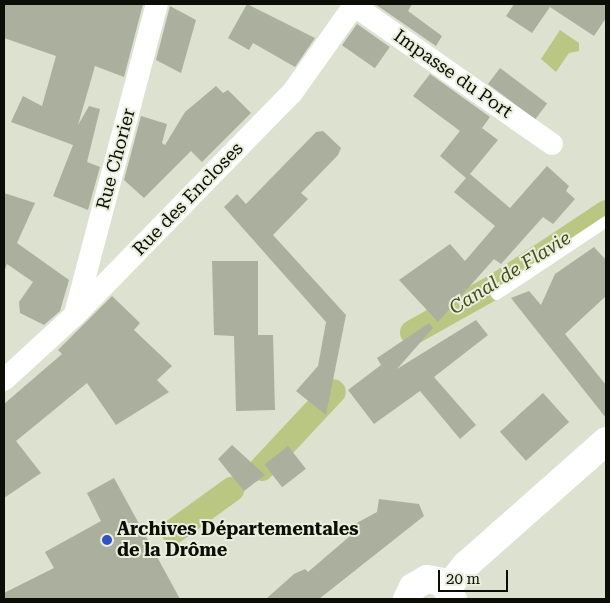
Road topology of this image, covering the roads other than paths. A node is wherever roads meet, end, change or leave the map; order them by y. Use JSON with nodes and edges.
{"nodes":[{"id":1,"x":157,"y":4,"type":"edge"},
{"id":2,"x":354,"y":4,"type":"edge"},
{"id":3,"x":552,"y":144,"type":"dead end"},
{"id":4,"x":606,"y":221,"type":"edge"},
{"id":5,"x":496,"y":294,"type":"dead end"},
{"id":6,"x":75,"y":315,"type":"junction"},
{"id":7,"x":4,"y":380,"type":"edge"},
{"id":8,"x":606,"y":441,"type":"edge"},
{"id":9,"x":452,"y":595,"type":"edge"},
{"id":10,"x":407,"y":599,"type":"edge"}],
"edges":[{"from":1,"to":6,"type":"street","name":"Rue Chorier"},
{"from":2,"to":3,"type":"street","name":"Impasse du Port"},
{"from":2,"to":6,"type":"street","name":"Rue des Encloses"},
{"from":4,"to":5,"type":"lane"},
{"from":6,"to":7,"type":"street","name":"Rue des Encloses"},
{"from":8,"to":9,"type":"street"},
{"from":9,"to":10,"type":"street"}]}
